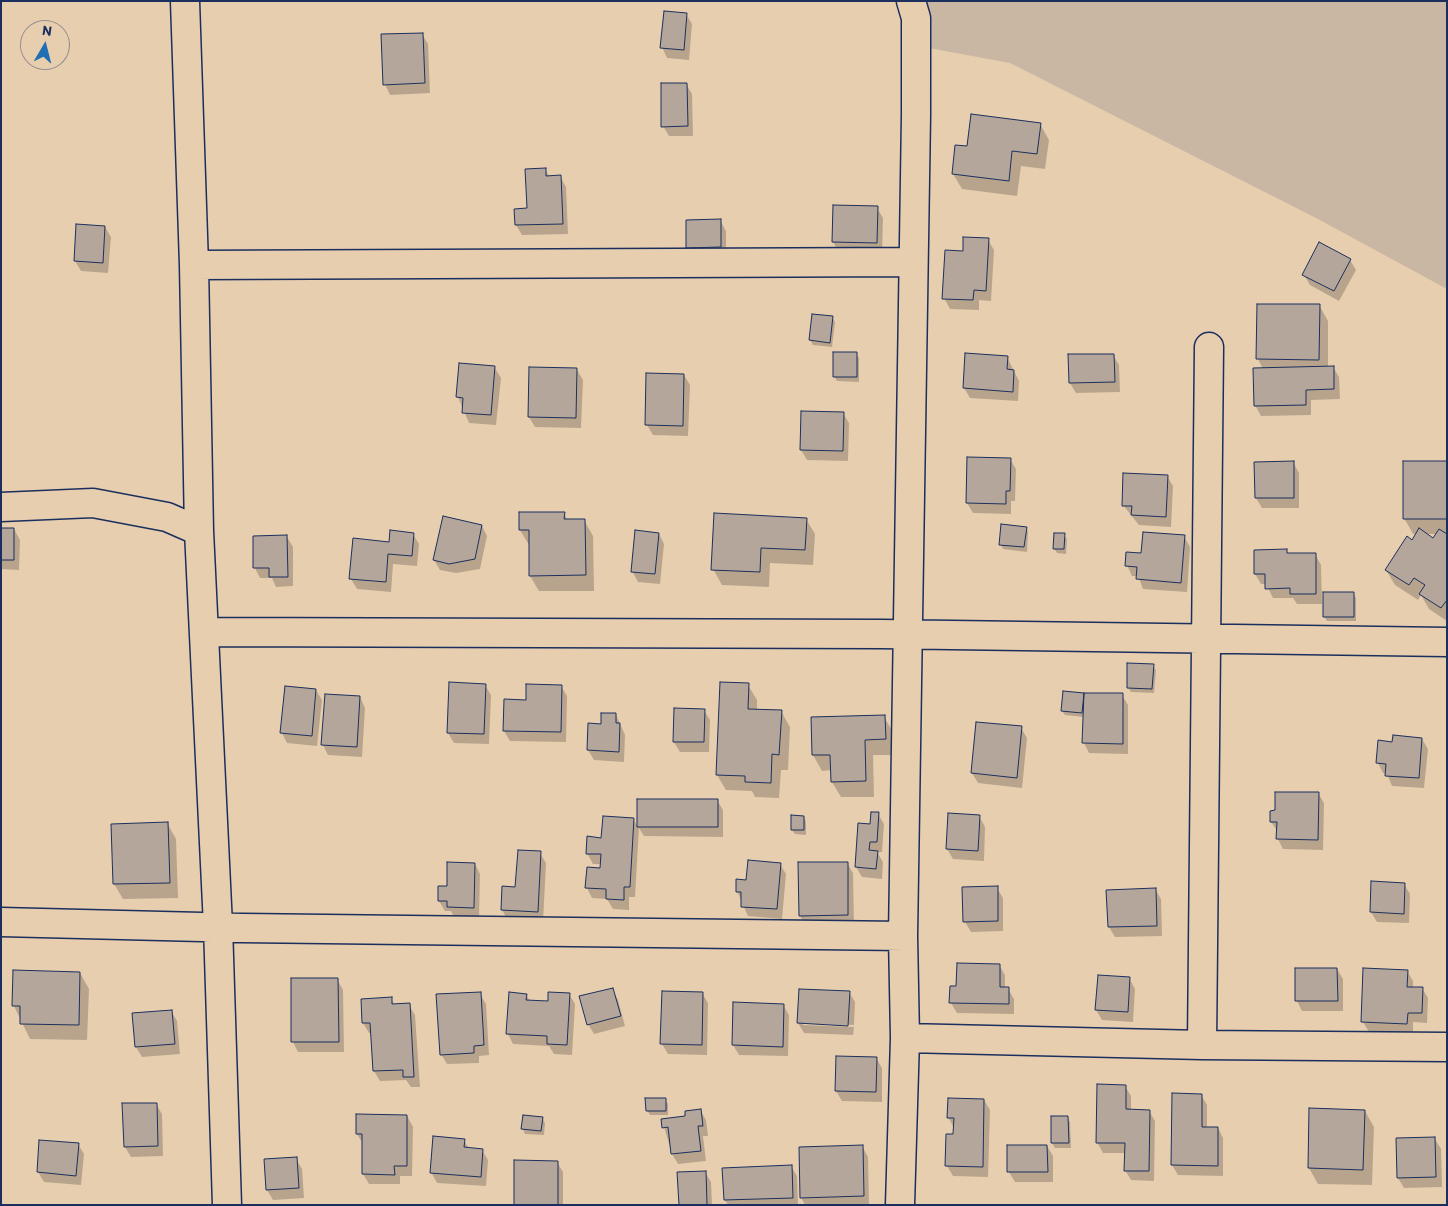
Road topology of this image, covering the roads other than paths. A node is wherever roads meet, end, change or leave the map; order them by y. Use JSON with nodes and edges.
{"nodes":[{"id":1,"x":185,"y":1,"type":"edge"},
{"id":2,"x":911,"y":1,"type":"edge"},
{"id":3,"x":912,"y":262,"type":"junction"},
{"id":4,"x":194,"y":265,"type":"junction"},
{"id":5,"x":1209,"y":347,"type":"dead end"},
{"id":6,"x":1,"y":507,"type":"edge"},
{"id":7,"x":199,"y":531,"type":"junction"},
{"id":8,"x":204,"y":632,"type":"junction"},
{"id":9,"x":909,"y":635,"type":"junction"},
{"id":10,"x":1204,"y":637,"type":"junction"},
{"id":11,"x":1447,"y":642,"type":"edge"},
{"id":12,"x":1,"y":922,"type":"edge"},
{"id":13,"x":218,"y":926,"type":"junction"},
{"id":14,"x":903,"y":936,"type":"junction"},
{"id":15,"x":905,"y":1038,"type":"junction"},
{"id":16,"x":1202,"y":1046,"type":"junction"},
{"id":17,"x":1447,"y":1048,"type":"edge"},
{"id":18,"x":227,"y":1205,"type":"edge"},
{"id":19,"x":900,"y":1205,"type":"edge"}],
"edges":[{"from":1,"to":4,"type":"street"},
{"from":2,"to":3,"type":"street"},
{"from":3,"to":4,"type":"street"},
{"from":3,"to":9,"type":"street"},
{"from":4,"to":7,"type":"street"},
{"from":5,"to":10,"type":"street"},
{"from":6,"to":7,"type":"street"},
{"from":7,"to":8,"type":"street"},
{"from":8,"to":9,"type":"street"},
{"from":8,"to":13,"type":"street"},
{"from":9,"to":10,"type":"street"},
{"from":9,"to":14,"type":"street"},
{"from":10,"to":11,"type":"street"},
{"from":10,"to":16,"type":"street"},
{"from":12,"to":13,"type":"street"},
{"from":13,"to":14,"type":"street"},
{"from":13,"to":18,"type":"street"},
{"from":14,"to":15,"type":"street"},
{"from":15,"to":16,"type":"street"},
{"from":15,"to":19,"type":"street"},
{"from":16,"to":17,"type":"street"}]}
